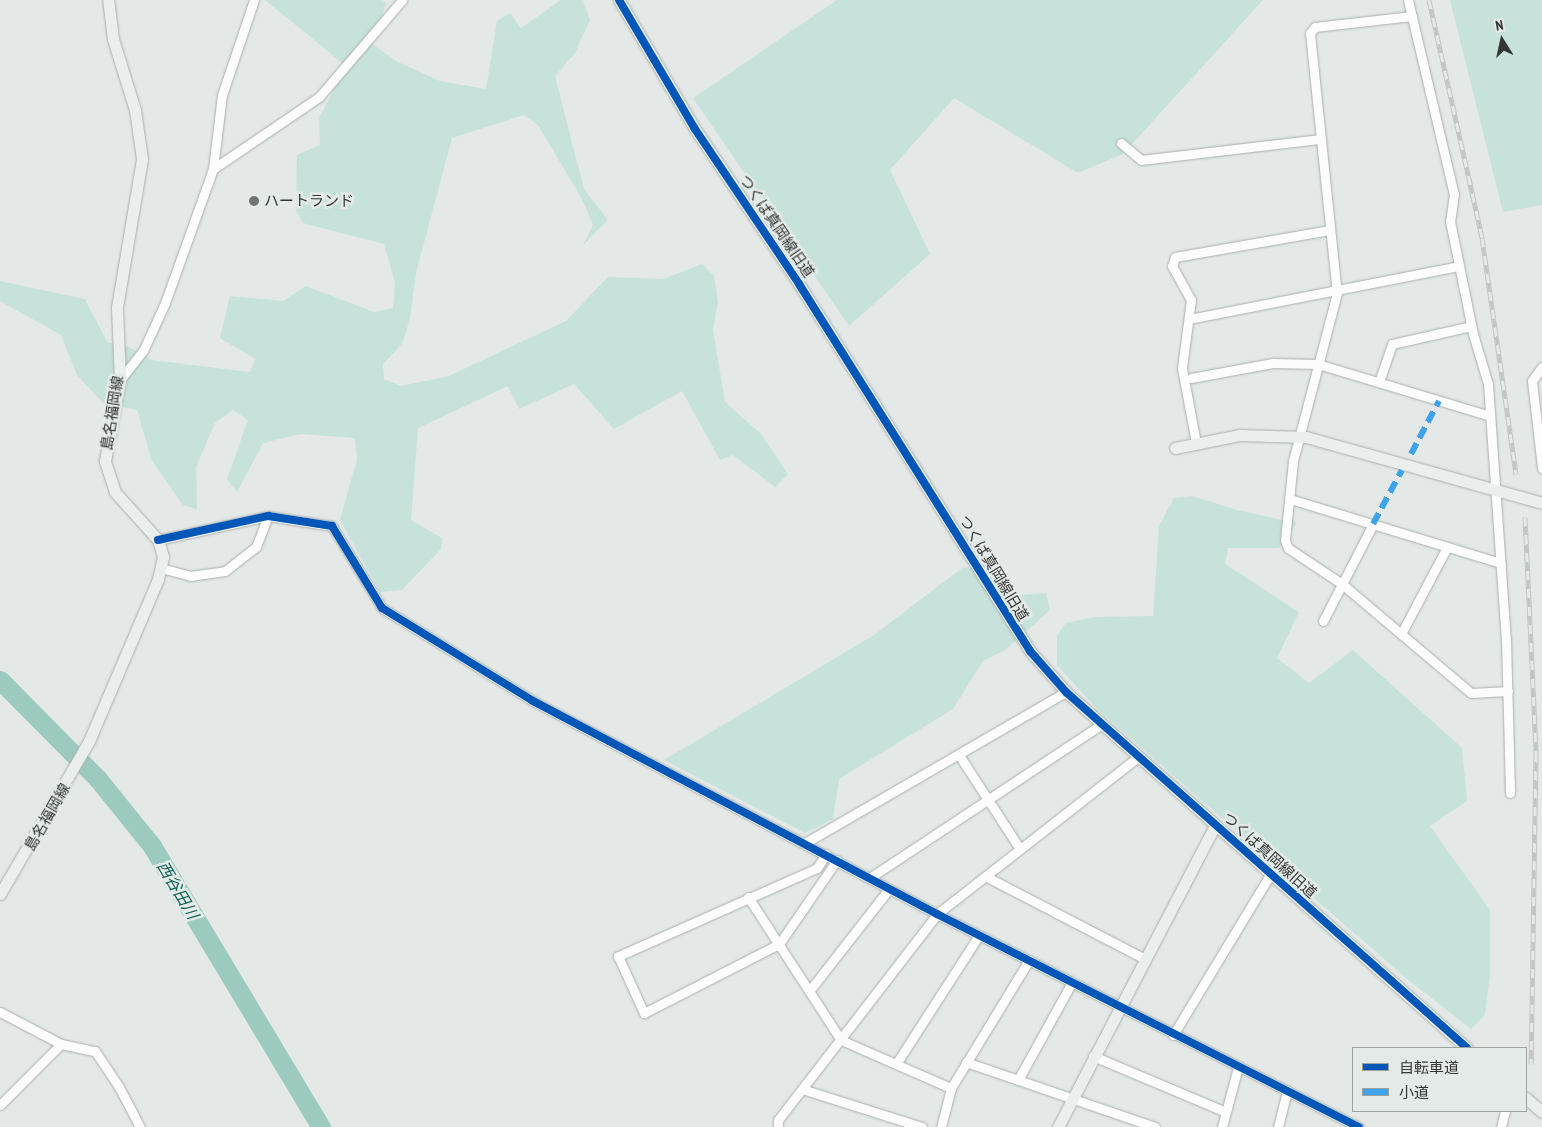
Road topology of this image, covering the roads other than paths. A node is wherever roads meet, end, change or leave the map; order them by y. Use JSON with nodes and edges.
{"nodes":[{"id":1,"x":108,"y":0,"type":"edge"},
{"id":2,"x":254,"y":0,"type":"edge"},
{"id":3,"x":402,"y":0,"type":"edge"},
{"id":4,"x":619,"y":0,"type":"edge"},
{"id":5,"x":1408,"y":0,"type":"edge"},
{"id":6,"x":1412,"y":16,"type":"junction"},
{"id":7,"x":1321,"y":140,"type":"junction"},
{"id":8,"x":1121,"y":143,"type":"dead end"},
{"id":9,"x":213,"y":170,"type":"junction"},
{"id":10,"x":1330,"y":230,"type":"junction"},
{"id":11,"x":1458,"y":266,"type":"junction"},
{"id":12,"x":1337,"y":293,"type":"junction"},
{"id":13,"x":1189,"y":319,"type":"junction"},
{"id":14,"x":1471,"y":326,"type":"junction"},
{"id":15,"x":1318,"y":364,"type":"junction"},
{"id":16,"x":1542,"y":367,"type":"edge"},
{"id":17,"x":1191,"y":378,"type":"dead end"},
{"id":18,"x":120,"y":380,"type":"junction"},
{"id":19,"x":1379,"y":382,"type":"junction"},
{"id":20,"x":1490,"y":416,"type":"junction"},
{"id":21,"x":1300,"y":436,"type":"junction"},
{"id":22,"x":1196,"y":443,"type":"junction"},
{"id":23,"x":1175,"y":448,"type":"dead end"},
{"id":24,"x":1542,"y":468,"type":"edge"},
{"id":25,"x":1495,"y":489,"type":"junction"},
{"id":26,"x":1290,"y":499,"type":"junction"},
{"id":27,"x":1542,"y":503,"type":"edge"},
{"id":28,"x":268,"y":516,"type":"junction"},
{"id":29,"x":1373,"y":524,"type":"junction"},
{"id":30,"x":158,"y":540,"type":"junction"},
{"id":31,"x":1447,"y":546,"type":"junction"},
{"id":32,"x":1501,"y":563,"type":"junction"},
{"id":33,"x":161,"y":568,"type":"junction"},
{"id":34,"x":1342,"y":584,"type":"junction"},
{"id":35,"x":1322,"y":620,"type":"dead end"},
{"id":36,"x":1401,"y":634,"type":"junction"},
{"id":37,"x":1508,"y":690,"type":"junction"},
{"id":38,"x":1066,"y":692,"type":"junction"},
{"id":39,"x":1102,"y":724,"type":"junction"},
{"id":40,"x":959,"y":755,"type":"junction"},
{"id":41,"x":1139,"y":756,"type":"junction"},
{"id":42,"x":1510,"y":793,"type":"dead end"},
{"id":43,"x":989,"y":800,"type":"junction"},
{"id":44,"x":1215,"y":825,"type":"junction"},
{"id":45,"x":805,"y":843,"type":"junction"},
{"id":46,"x":1020,"y":849,"type":"junction"},
{"id":47,"x":826,"y":854,"type":"junction"},
{"id":48,"x":837,"y":860,"type":"junction"},
{"id":49,"x":1271,"y":873,"type":"junction"},
{"id":50,"x":871,"y":877,"type":"junction"},
{"id":51,"x":987,"y":877,"type":"junction"},
{"id":52,"x":889,"y":889,"type":"junction"},
{"id":53,"x":0,"y":894,"type":"edge"},
{"id":54,"x":748,"y":897,"type":"junction"},
{"id":55,"x":937,"y":914,"type":"junction"},
{"id":56,"x":979,"y":935,"type":"junction"},
{"id":57,"x":779,"y":944,"type":"junction"},
{"id":58,"x":1146,"y":959,"type":"junction"},
{"id":59,"x":1029,"y":960,"type":"junction"},
{"id":60,"x":1072,"y":982,"type":"junction"},
{"id":61,"x":810,"y":990,"type":"junction"},
{"id":62,"x":1120,"y":1006,"type":"junction"},
{"id":63,"x":0,"y":1012,"type":"edge"},
{"id":64,"x":1174,"y":1035,"type":"junction"},
{"id":65,"x":840,"y":1040,"type":"junction"},
{"id":66,"x":61,"y":1044,"type":"junction"},
{"id":67,"x":1466,"y":1047,"type":"edge"},
{"id":68,"x":1093,"y":1056,"type":"junction"},
{"id":69,"x":966,"y":1062,"type":"junction"},
{"id":70,"x":896,"y":1064,"type":"junction"},
{"id":71,"x":1238,"y":1067,"type":"junction"},
{"id":72,"x":1018,"y":1080,"type":"junction"},
{"id":73,"x":950,"y":1088,"type":"junction"},
{"id":74,"x":802,"y":1089,"type":"junction"},
{"id":75,"x":1287,"y":1090,"type":"junction"},
{"id":76,"x":1527,"y":1099,"type":"edge"},
{"id":77,"x":1072,"y":1101,"type":"junction"},
{"id":78,"x":0,"y":1104,"type":"edge"},
{"id":79,"x":1226,"y":1112,"type":"junction"},
{"id":80,"x":1504,"y":1112,"type":"edge"},
{"id":81,"x":1542,"y":1112,"type":"edge"},
{"id":82,"x":1340,"y":1122,"type":"edge"},
{"id":83,"x":140,"y":1127,"type":"edge"},
{"id":84,"x":778,"y":1127,"type":"edge"},
{"id":85,"x":922,"y":1127,"type":"edge"},
{"id":86,"x":941,"y":1127,"type":"edge"},
{"id":87,"x":1058,"y":1127,"type":"edge"},
{"id":88,"x":1155,"y":1127,"type":"edge"},
{"id":89,"x":1222,"y":1127,"type":"edge"},
{"id":90,"x":1278,"y":1127,"type":"edge"},
{"id":91,"x":1359,"y":1127,"type":"edge"},
{"id":92,"x":1501,"y":1127,"type":"edge"}],
"edges":[{"from":1,"to":18,"type":"street","name":"島名福岡線"},
{"from":2,"to":9,"type":"street"},
{"from":3,"to":9,"type":"street"},
{"from":4,"to":38,"type":"street","name":"つくば真岡線旧道"},
{"from":5,"to":6,"type":"street"},
{"from":6,"to":7,"type":"street"},
{"from":6,"to":11,"type":"street"},
{"from":7,"to":8,"type":"street"},
{"from":7,"to":10,"type":"street"},
{"from":9,"to":18,"type":"street"},
{"from":10,"to":12,"type":"street"},
{"from":10,"to":13,"type":"street"},
{"from":11,"to":12,"type":"street"},
{"from":11,"to":14,"type":"street"},
{"from":12,"to":13,"type":"street"},
{"from":12,"to":15,"type":"street"},
{"from":13,"to":22,"type":"street"},
{"from":14,"to":19,"type":"street"},
{"from":14,"to":20,"type":"street"},
{"from":15,"to":17,"type":"street"},
{"from":15,"to":19,"type":"street"},
{"from":15,"to":21,"type":"street"},
{"from":16,"to":24,"type":"street"},
{"from":18,"to":30,"type":"street","name":"島名福岡線"},
{"from":19,"to":20,"type":"street"},
{"from":20,"to":25,"type":"street"},
{"from":21,"to":22,"type":"street"},
{"from":21,"to":25,"type":"street"},
{"from":21,"to":26,"type":"street"},
{"from":22,"to":23,"type":"street"},
{"from":25,"to":27,"type":"street"},
{"from":25,"to":32,"type":"street"},
{"from":26,"to":29,"type":"street"},
{"from":26,"to":34,"type":"street"},
{"from":28,"to":30,"type":"street"},
{"from":28,"to":33,"type":"street"},
{"from":28,"to":45,"type":"street"},
{"from":29,"to":31,"type":"street"},
{"from":29,"to":34,"type":"street"},
{"from":30,"to":33,"type":"street","name":"島名福岡線"},
{"from":31,"to":32,"type":"street"},
{"from":31,"to":36,"type":"street"},
{"from":32,"to":37,"type":"street"},
{"from":33,"to":53,"type":"street","name":"島名福岡線"},
{"from":34,"to":35,"type":"street"},
{"from":34,"to":36,"type":"street"},
{"from":36,"to":37,"type":"street"},
{"from":37,"to":42,"type":"street"},
{"from":38,"to":39,"type":"street","name":"つくば真岡線旧道"},
{"from":38,"to":40,"type":"street"},
{"from":39,"to":41,"type":"street","name":"つくば真岡線旧道"},
{"from":39,"to":43,"type":"street"},
{"from":40,"to":43,"type":"street"},
{"from":40,"to":45,"type":"street"},
{"from":41,"to":44,"type":"street","name":"つくば真岡線旧道"},
{"from":41,"to":46,"type":"street"},
{"from":43,"to":46,"type":"street"},
{"from":43,"to":50,"type":"street"},
{"from":44,"to":49,"type":"street","name":"つくば真岡線旧道"},
{"from":44,"to":58,"type":"street"},
{"from":45,"to":47,"type":"street"},
{"from":46,"to":51,"type":"street"},
{"from":47,"to":48,"type":"street"},
{"from":47,"to":54,"type":"street"},
{"from":48,"to":50,"type":"street"},
{"from":48,"to":57,"type":"street"},
{"from":49,"to":64,"type":"street"},
{"from":49,"to":67,"type":"street","name":"つくば真岡線旧道"},
{"from":50,"to":52,"type":"street"},
{"from":51,"to":55,"type":"street"},
{"from":51,"to":58,"type":"street"},
{"from":52,"to":55,"type":"street"},
{"from":52,"to":61,"type":"street"},
{"from":54,"to":57,"type":"street"},
{"from":54,"to":57,"type":"street"},
{"from":55,"to":56,"type":"street"},
{"from":55,"to":65,"type":"street"},
{"from":56,"to":59,"type":"street"},
{"from":56,"to":70,"type":"street"},
{"from":57,"to":61,"type":"street"},
{"from":58,"to":62,"type":"street"},
{"from":59,"to":60,"type":"street"},
{"from":59,"to":69,"type":"street"},
{"from":60,"to":62,"type":"street"},
{"from":60,"to":72,"type":"street"},
{"from":61,"to":65,"type":"street"},
{"from":62,"to":64,"type":"street"},
{"from":62,"to":68,"type":"street"},
{"from":63,"to":66,"type":"street"},
{"from":64,"to":71,"type":"street"},
{"from":65,"to":70,"type":"street"},
{"from":65,"to":74,"type":"street"},
{"from":66,"to":78,"type":"street"},
{"from":66,"to":83,"type":"street"},
{"from":68,"to":77,"type":"street"},
{"from":68,"to":79,"type":"street"},
{"from":69,"to":72,"type":"street"},
{"from":69,"to":73,"type":"street"},
{"from":70,"to":73,"type":"street"},
{"from":71,"to":75,"type":"street"},
{"from":71,"to":79,"type":"street"},
{"from":72,"to":77,"type":"street"},
{"from":73,"to":86,"type":"street"},
{"from":74,"to":84,"type":"street"},
{"from":74,"to":85,"type":"street"},
{"from":75,"to":82,"type":"street"},
{"from":75,"to":90,"type":"street"},
{"from":76,"to":81,"type":"street"},
{"from":77,"to":87,"type":"street"},
{"from":77,"to":88,"type":"street"},
{"from":79,"to":89,"type":"street"},
{"from":80,"to":92,"type":"street"},
{"from":82,"to":91,"type":"street"}]}
